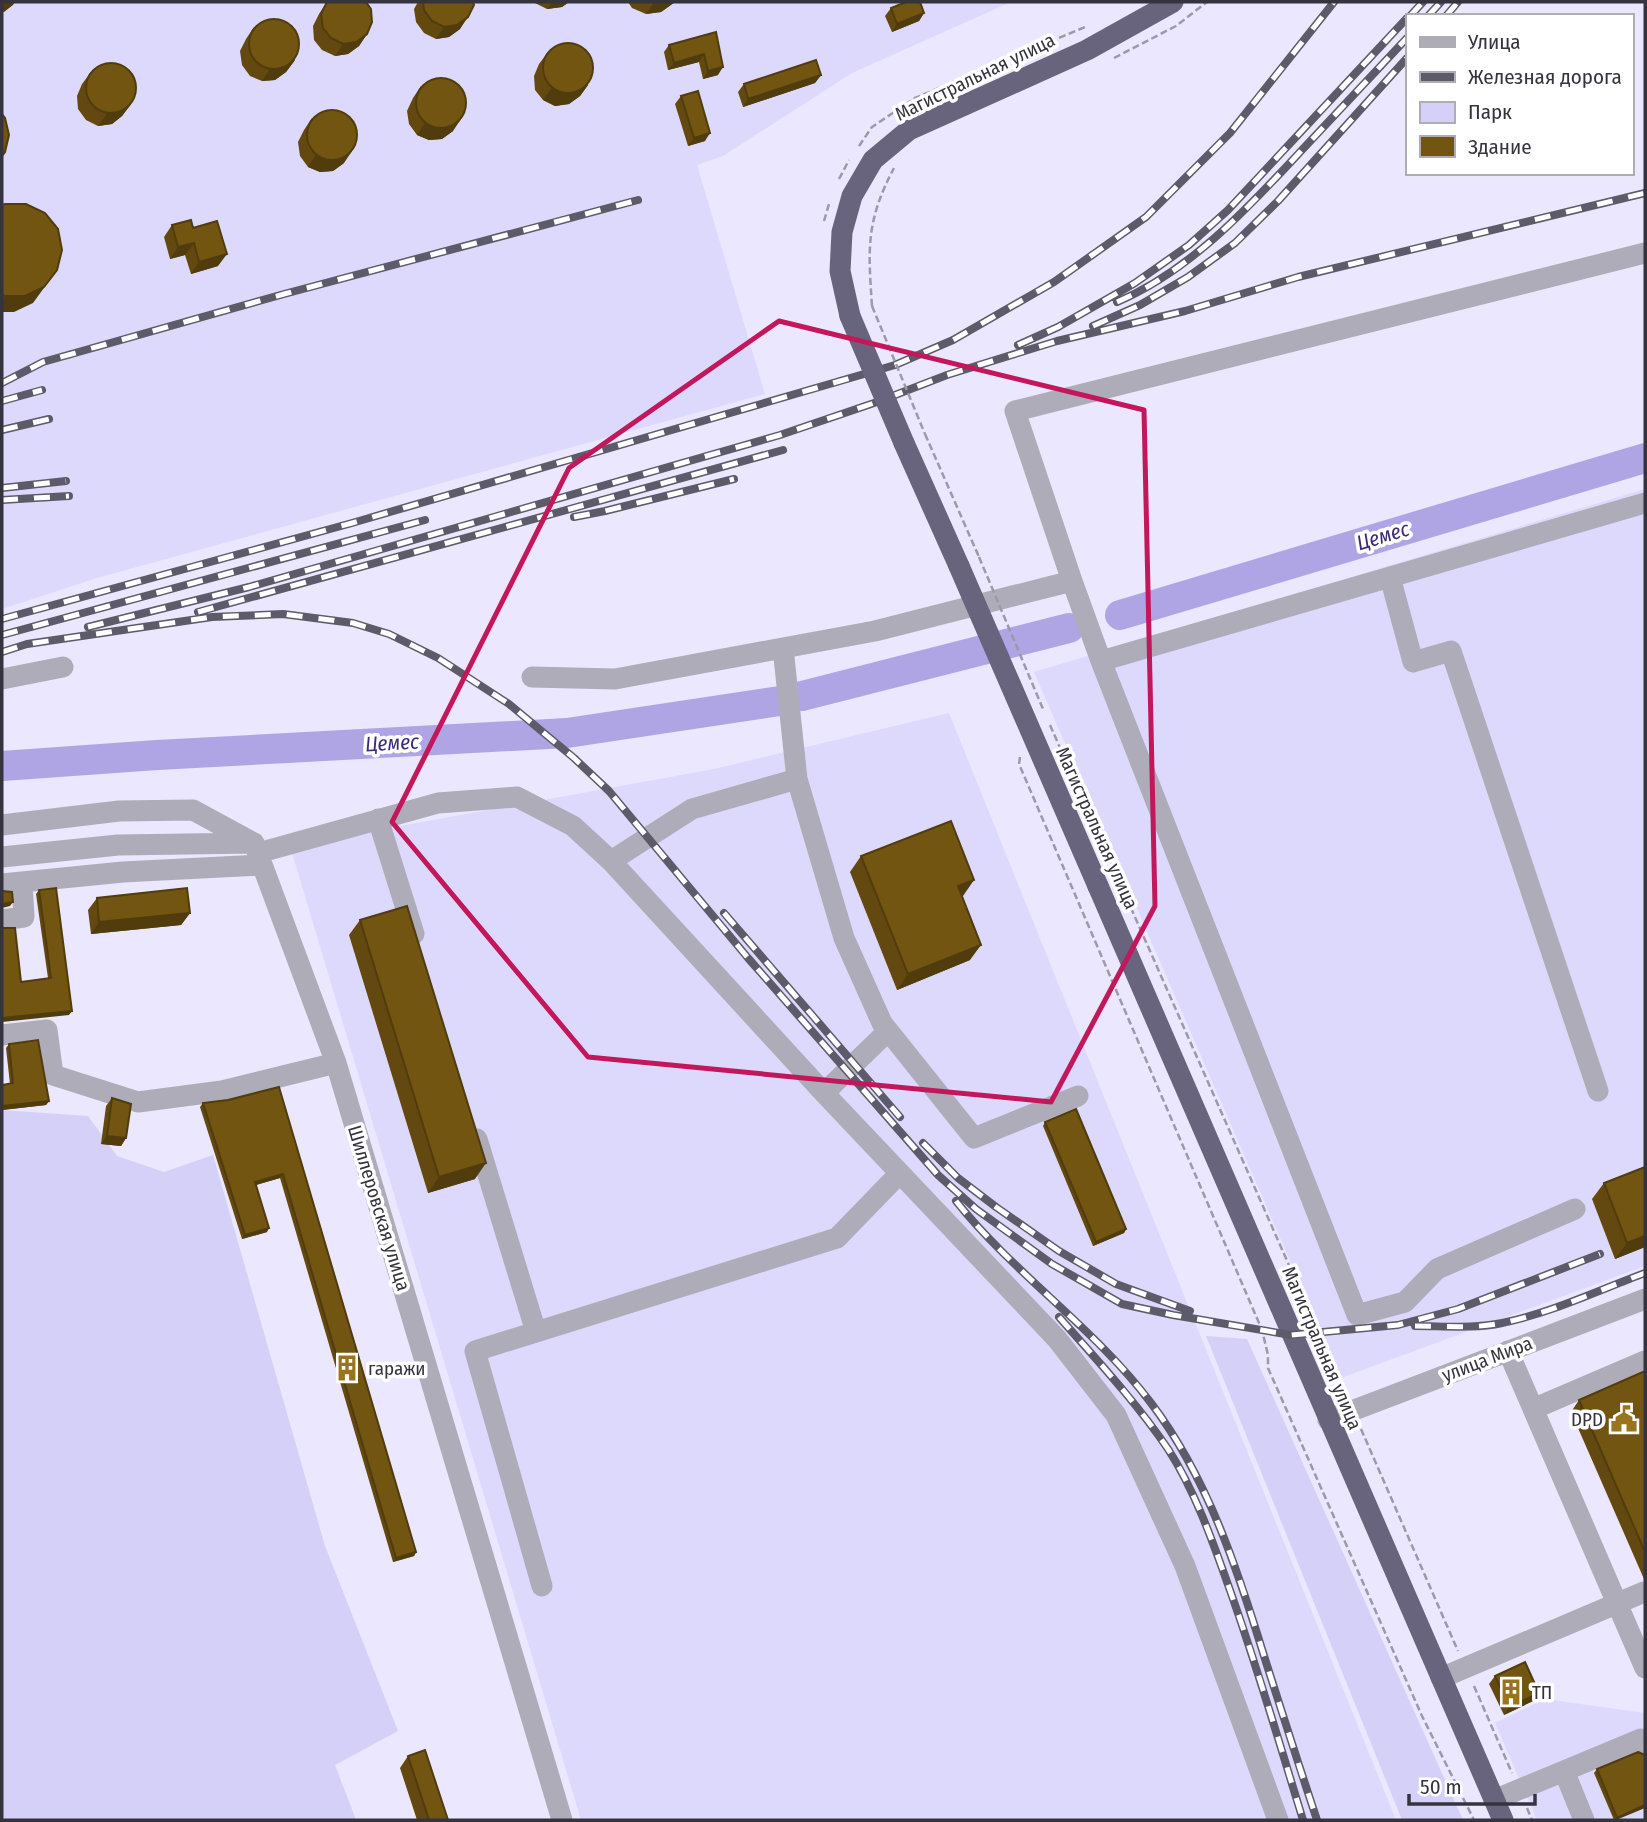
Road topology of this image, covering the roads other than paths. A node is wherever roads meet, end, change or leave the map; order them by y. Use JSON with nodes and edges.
{"nodes":[{"id":1,"x":1173,"y":2,"type":"edge"},
{"id":2,"x":1645,"y":253,"type":"edge"},
{"id":3,"x":1645,"y":503,"type":"edge"},
{"id":4,"x":1390,"y":577,"type":"junction"},
{"id":5,"x":1072,"y":581,"type":"junction"},
{"id":6,"x":783,"y":648,"type":"junction"},
{"id":7,"x":1101,"y":661,"type":"junction"},
{"id":8,"x":63,"y":667,"type":"dead end"},
{"id":9,"x":532,"y":677,"type":"dead end"},
{"id":10,"x":2,"y":679,"type":"edge"},
{"id":11,"x":797,"y":779,"type":"junction"},
{"id":12,"x":378,"y":819,"type":"junction"},
{"id":13,"x":2,"y":825,"type":"edge"},
{"id":14,"x":258,"y":854,"type":"junction"},
{"id":15,"x":2,"y":857,"type":"edge"},
{"id":16,"x":611,"y":861,"type":"junction"},
{"id":17,"x":12,"y":883,"type":"edge"},
{"id":18,"x":2,"y":920,"type":"edge"},
{"id":19,"x":419,"y":951,"type":"edge"},
{"id":20,"x":888,"y":1031,"type":"junction"},
{"id":21,"x":2,"y":1035,"type":"edge"},
{"id":22,"x":336,"y":1063,"type":"junction"},
{"id":23,"x":1598,"y":1091,"type":"dead end"},
{"id":24,"x":824,"y":1093,"type":"junction"},
{"id":25,"x":1077,"y":1096,"type":"dead end"},
{"id":26,"x":471,"y":1122,"type":"edge"},
{"id":27,"x":900,"y":1173,"type":"junction"},
{"id":28,"x":1575,"y":1209,"type":"dead end"},
{"id":29,"x":1645,"y":1298,"type":"edge"},
{"id":30,"x":536,"y":1332,"type":"junction"},
{"id":31,"x":1508,"y":1351,"type":"junction"},
{"id":32,"x":1645,"y":1361,"type":"edge"},
{"id":33,"x":1533,"y":1409,"type":"junction"},
{"id":34,"x":1328,"y":1420,"type":"junction"},
{"id":35,"x":542,"y":1586,"type":"dead end"},
{"id":36,"x":1644,"y":1592,"type":"edge"},
{"id":37,"x":1617,"y":1604,"type":"junction"},
{"id":38,"x":1645,"y":1668,"type":"edge"},
{"id":39,"x":1441,"y":1678,"type":"junction"},
{"id":40,"x":1645,"y":1748,"type":"edge"},
{"id":41,"x":1564,"y":1771,"type":"junction"},
{"id":42,"x":1494,"y":1800,"type":"junction"},
{"id":43,"x":562,"y":1820,"type":"edge"},
{"id":44,"x":1278,"y":1820,"type":"edge"},
{"id":45,"x":1503,"y":1820,"type":"edge"},
{"id":46,"x":1584,"y":1820,"type":"edge"}],
"edges":[{"from":1,"to":34,"type":"highway","name":"Магистральная улица","bridge":true},
{"from":2,"to":5,"type":"street"},
{"from":3,"to":4,"type":"street"},
{"from":4,"to":7,"type":"street"},
{"from":4,"to":23,"type":"street"},
{"from":5,"to":6,"type":"street"},
{"from":5,"to":7,"type":"street"},
{"from":6,"to":9,"type":"street"},
{"from":6,"to":11,"type":"street"},
{"from":7,"to":28,"type":"street"},
{"from":8,"to":10,"type":"street"},
{"from":11,"to":16,"type":"street"},
{"from":11,"to":20,"type":"street"},
{"from":12,"to":14,"type":"street"},
{"from":12,"to":16,"type":"street"},
{"from":12,"to":19,"type":"street"},
{"from":13,"to":14,"type":"street"},
{"from":14,"to":15,"type":"street"},
{"from":14,"to":17,"type":"street"},
{"from":14,"to":22,"type":"street","name":"Шиллеровская улица"},
{"from":16,"to":24,"type":"street"},
{"from":17,"to":18,"type":"street"},
{"from":20,"to":24,"type":"street"},
{"from":20,"to":25,"type":"street"},
{"from":21,"to":22,"type":"street"},
{"from":22,"to":43,"type":"street","name":"Шиллеровская улица"},
{"from":24,"to":27,"type":"street"},
{"from":26,"to":30,"type":"street"},
{"from":27,"to":30,"type":"street"},
{"from":27,"to":44,"type":"street"},
{"from":29,"to":31,"type":"street","name":"улица Мира"},
{"from":30,"to":35,"type":"street"},
{"from":31,"to":33,"type":"street"},
{"from":31,"to":34,"type":"street","name":"улица Мира"},
{"from":32,"to":33,"type":"street"},
{"from":33,"to":37,"type":"street"},
{"from":34,"to":39,"type":"highway","name":"Магистральная улица"},
{"from":36,"to":37,"type":"street"},
{"from":37,"to":38,"type":"street"},
{"from":37,"to":39,"type":"street"},
{"from":39,"to":42,"type":"highway","name":"Магистральная улица"},
{"from":40,"to":41,"type":"street"},
{"from":41,"to":42,"type":"street"},
{"from":41,"to":46,"type":"street"},
{"from":42,"to":45,"type":"highway","name":"Магистральная улица"}]}
